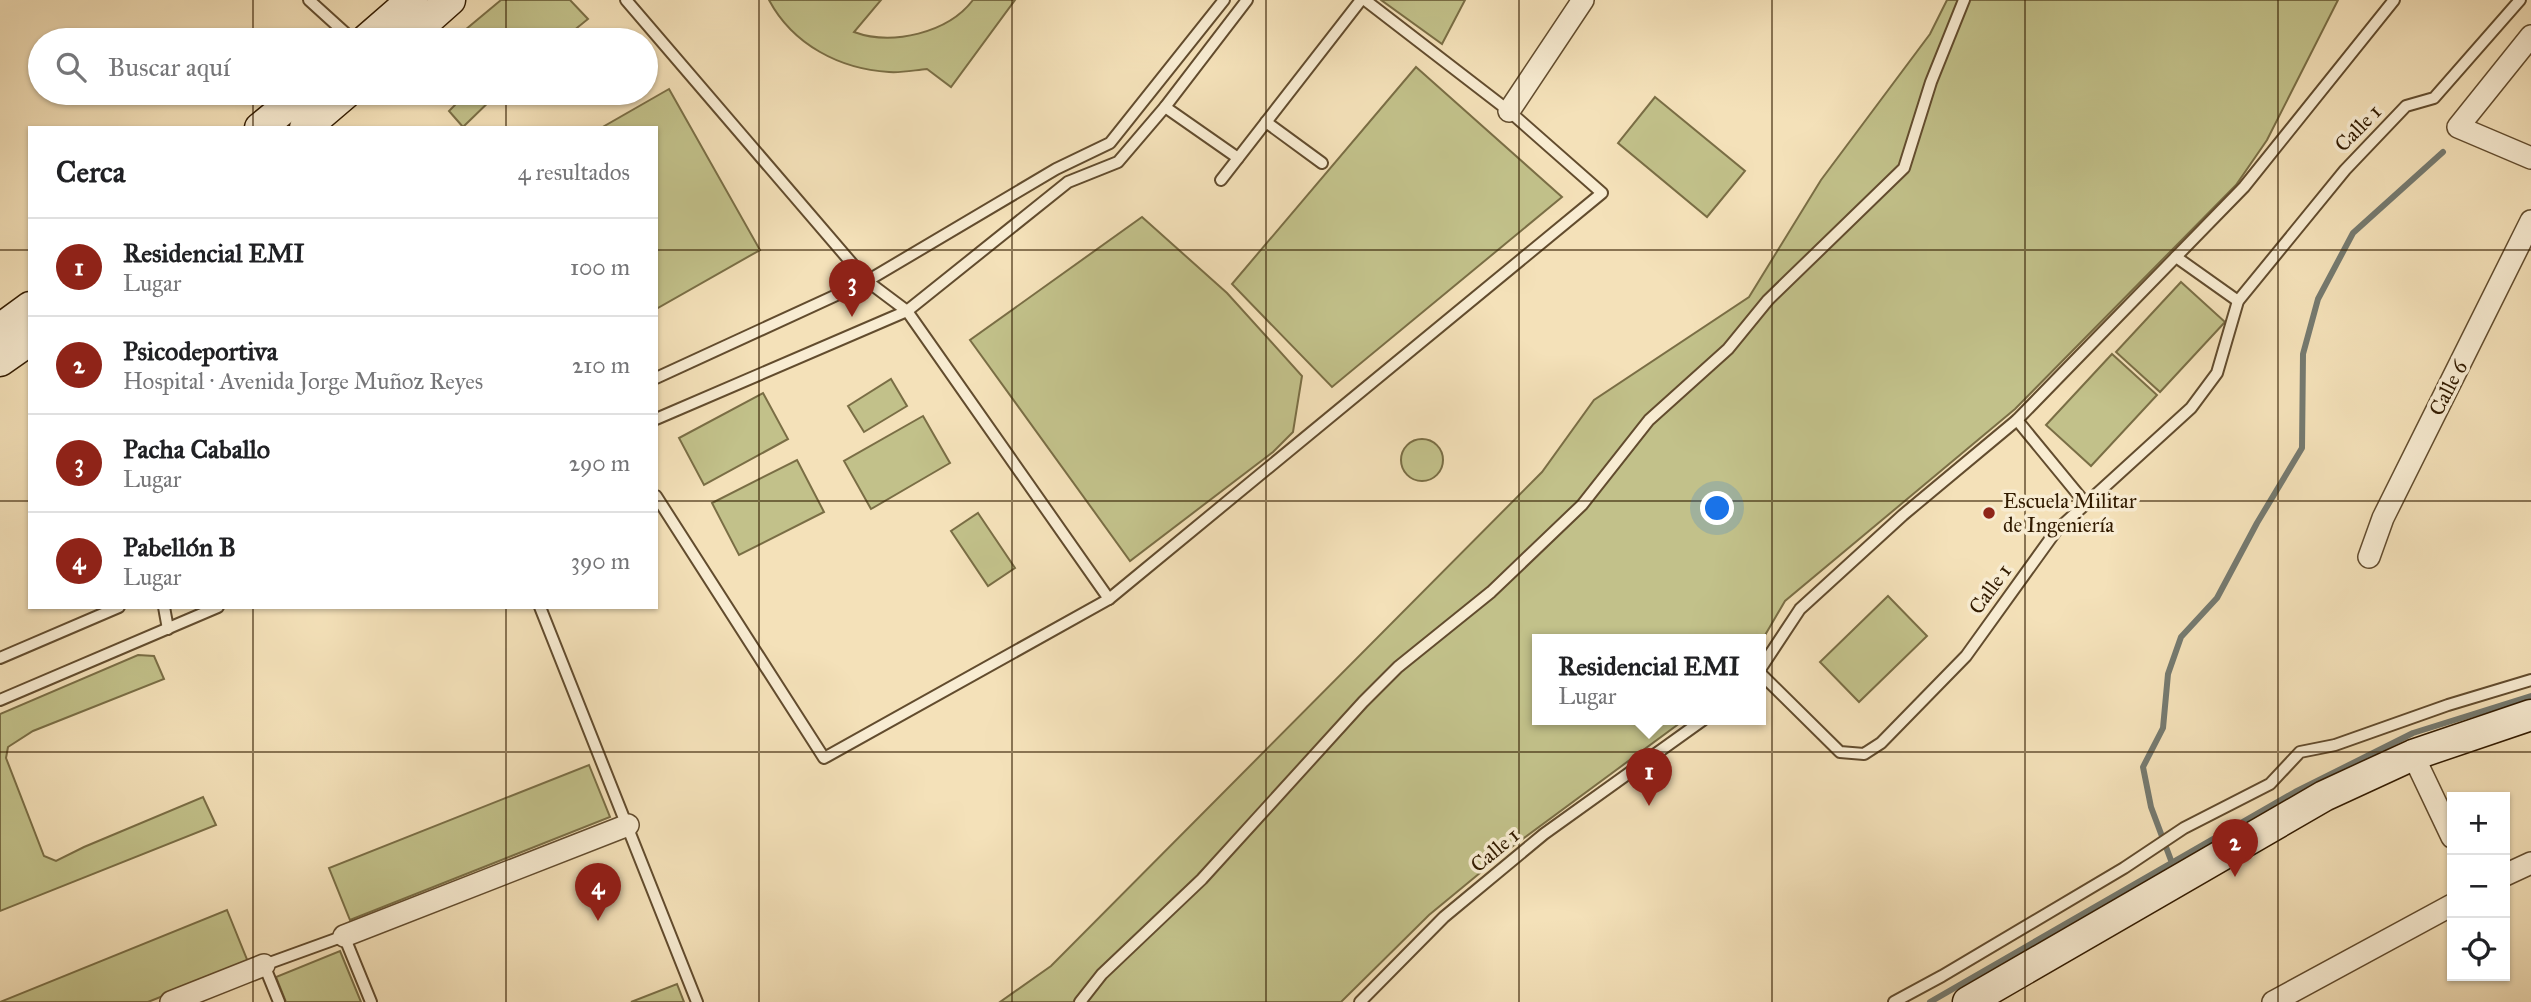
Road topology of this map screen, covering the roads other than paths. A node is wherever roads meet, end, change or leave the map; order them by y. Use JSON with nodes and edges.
{"nodes":[{"id":1,"x":309,"y":0,"type":"edge"},
{"id":2,"x":625,"y":0,"type":"edge"},
{"id":3,"x":1224,"y":0,"type":"edge"},
{"id":4,"x":1247,"y":0,"type":"edge"},
{"id":5,"x":1363,"y":0,"type":"edge"},
{"id":6,"x":1583,"y":0,"type":"edge"},
{"id":7,"x":1965,"y":0,"type":"edge"},
{"id":8,"x":2394,"y":0,"type":"edge"},
{"id":9,"x":2520,"y":0,"type":"edge"},
{"id":10,"x":435,"y":3,"type":"edge"},
{"id":11,"x":340,"y":28,"type":"edge"},
{"id":12,"x":388,"y":28,"type":"edge"},
{"id":13,"x":415,"y":28,"type":"edge"},
{"id":14,"x":649,"y":28,"type":"edge"},
{"id":15,"x":2531,"y":36,"type":"edge"},
{"id":16,"x":658,"y":38,"type":"edge"},
{"id":17,"x":288,"y":105,"type":"edge"},
{"id":18,"x":332,"y":105,"type":"edge"},
{"id":19,"x":1165,"y":107,"type":"junction"},
{"id":20,"x":1509,"y":111,"type":"junction"},
{"id":21,"x":1266,"y":122,"type":"junction"},
{"id":22,"x":262,"y":126,"type":"edge"},
{"id":23,"x":307,"y":126,"type":"edge"},
{"id":24,"x":1238,"y":158,"type":"junction"},
{"id":25,"x":2531,"y":158,"type":"edge"},
{"id":26,"x":1322,"y":163,"type":"dead end"},
{"id":27,"x":1221,"y":180,"type":"dead end"},
{"id":28,"x":2531,"y":221,"type":"edge"},
{"id":29,"x":2176,"y":257,"type":"junction"},
{"id":30,"x":867,"y":281,"type":"junction"},
{"id":31,"x":2238,"y":301,"type":"junction"},
{"id":32,"x":28,"y":308,"type":"edge"},
{"id":33,"x":907,"y":311,"type":"junction"},
{"id":34,"x":0,"y":329,"type":"edge"},
{"id":35,"x":28,"y":341,"type":"edge"},
{"id":36,"x":0,"y":361,"type":"edge"},
{"id":37,"x":658,"y":377,"type":"edge"},
{"id":38,"x":658,"y":418,"type":"edge"},
{"id":39,"x":2017,"y":420,"type":"junction"},
{"id":40,"x":658,"y":499,"type":"edge"},
{"id":41,"x":2086,"y":504,"type":"junction"},
{"id":42,"x":2369,"y":557,"type":"dead end"},
{"id":43,"x":1109,"y":599,"type":"junction"},
{"id":44,"x":114,"y":609,"type":"edge"},
{"id":45,"x":164,"y":609,"type":"edge"},
{"id":46,"x":213,"y":609,"type":"edge"},
{"id":47,"x":541,"y":609,"type":"edge"},
{"id":48,"x":167,"y":629,"type":"junction"},
{"id":49,"x":0,"y":658,"type":"edge"},
{"id":50,"x":1766,"y":660,"type":"edge"},
{"id":51,"x":1766,"y":679,"type":"edge"},
{"id":52,"x":2531,"y":680,"type":"edge"},
{"id":53,"x":0,"y":700,"type":"edge"},
{"id":54,"x":2531,"y":715,"type":"edge"},
{"id":55,"x":1696,"y":725,"type":"edge"},
{"id":56,"x":2413,"y":755,"type":"junction"},
{"id":57,"x":628,"y":825,"type":"junction"},
{"id":58,"x":2447,"y":826,"type":"edge"},
{"id":59,"x":2531,"y":863,"type":"edge"},
{"id":60,"x":2510,"y":873,"type":"edge"},
{"id":61,"x":2447,"y":908,"type":"edge"},
{"id":62,"x":344,"y":936,"type":"junction"},
{"id":63,"x":264,"y":965,"type":"junction"},
{"id":64,"x":1984,"y":998,"type":"edge"},
{"id":65,"x":171,"y":1002,"type":"edge"},
{"id":66,"x":279,"y":1002,"type":"edge"},
{"id":67,"x":371,"y":1002,"type":"edge"},
{"id":68,"x":697,"y":1002,"type":"edge"},
{"id":69,"x":1080,"y":1002,"type":"edge"},
{"id":70,"x":1360,"y":1002,"type":"edge"},
{"id":71,"x":1894,"y":1002,"type":"edge"},
{"id":72,"x":2273,"y":1002,"type":"edge"}],
"edges":[{"from":1,"to":11,"type":"lane"},
{"from":2,"to":14,"type":"lane"},
{"from":3,"to":30,"type":"lane"},
{"from":4,"to":19,"type":"lane"},
{"from":5,"to":20,"type":"lane"},
{"from":5,"to":21,"type":"lane"},
{"from":6,"to":20,"type":"street"},
{"from":7,"to":69,"type":"lane"},
{"from":8,"to":29,"type":"lane"},
{"from":9,"to":31,"type":"lane","name":"Calle 1"},
{"from":10,"to":12,"type":"street"},
{"from":10,"to":13,"type":"street"},
{"from":15,"to":25,"type":"street"},
{"from":16,"to":30,"type":"lane"},
{"from":17,"to":22,"type":"street"},
{"from":18,"to":23,"type":"street"},
{"from":19,"to":24,"type":"lane"},
{"from":19,"to":33,"type":"lane"},
{"from":20,"to":43,"type":"lane"},
{"from":21,"to":24,"type":"lane"},
{"from":21,"to":26,"type":"lane"},
{"from":24,"to":27,"type":"lane"},
{"from":28,"to":42,"type":"street","name":"Calle 6"},
{"from":29,"to":31,"type":"lane"},
{"from":29,"to":39,"type":"lane"},
{"from":30,"to":33,"type":"lane"},
{"from":30,"to":37,"type":"lane"},
{"from":31,"to":41,"type":"lane","name":"Calle 1"},
{"from":32,"to":34,"type":"street"},
{"from":33,"to":38,"type":"lane"},
{"from":33,"to":43,"type":"lane"},
{"from":35,"to":36,"type":"street"},
{"from":39,"to":41,"type":"lane"},
{"from":39,"to":50,"type":"lane"},
{"from":40,"to":43,"type":"lane"},
{"from":41,"to":51,"type":"lane","name":"Calle 1"},
{"from":44,"to":49,"type":"lane"},
{"from":45,"to":48,"type":"lane"},
{"from":46,"to":48,"type":"lane"},
{"from":47,"to":57,"type":"lane"},
{"from":48,"to":53,"type":"lane"},
{"from":52,"to":71,"type":"lane"},
{"from":54,"to":56,"type":"street"},
{"from":55,"to":70,"type":"lane","name":"Calle 1"},
{"from":56,"to":58,"type":"street"},
{"from":56,"to":64,"type":"street"},
{"from":57,"to":62,"type":"street"},
{"from":57,"to":68,"type":"lane"},
{"from":59,"to":60,"type":"street"},
{"from":61,"to":72,"type":"street"},
{"from":62,"to":63,"type":"lane"},
{"from":62,"to":67,"type":"lane"},
{"from":63,"to":65,"type":"street"},
{"from":63,"to":66,"type":"lane"}]}
